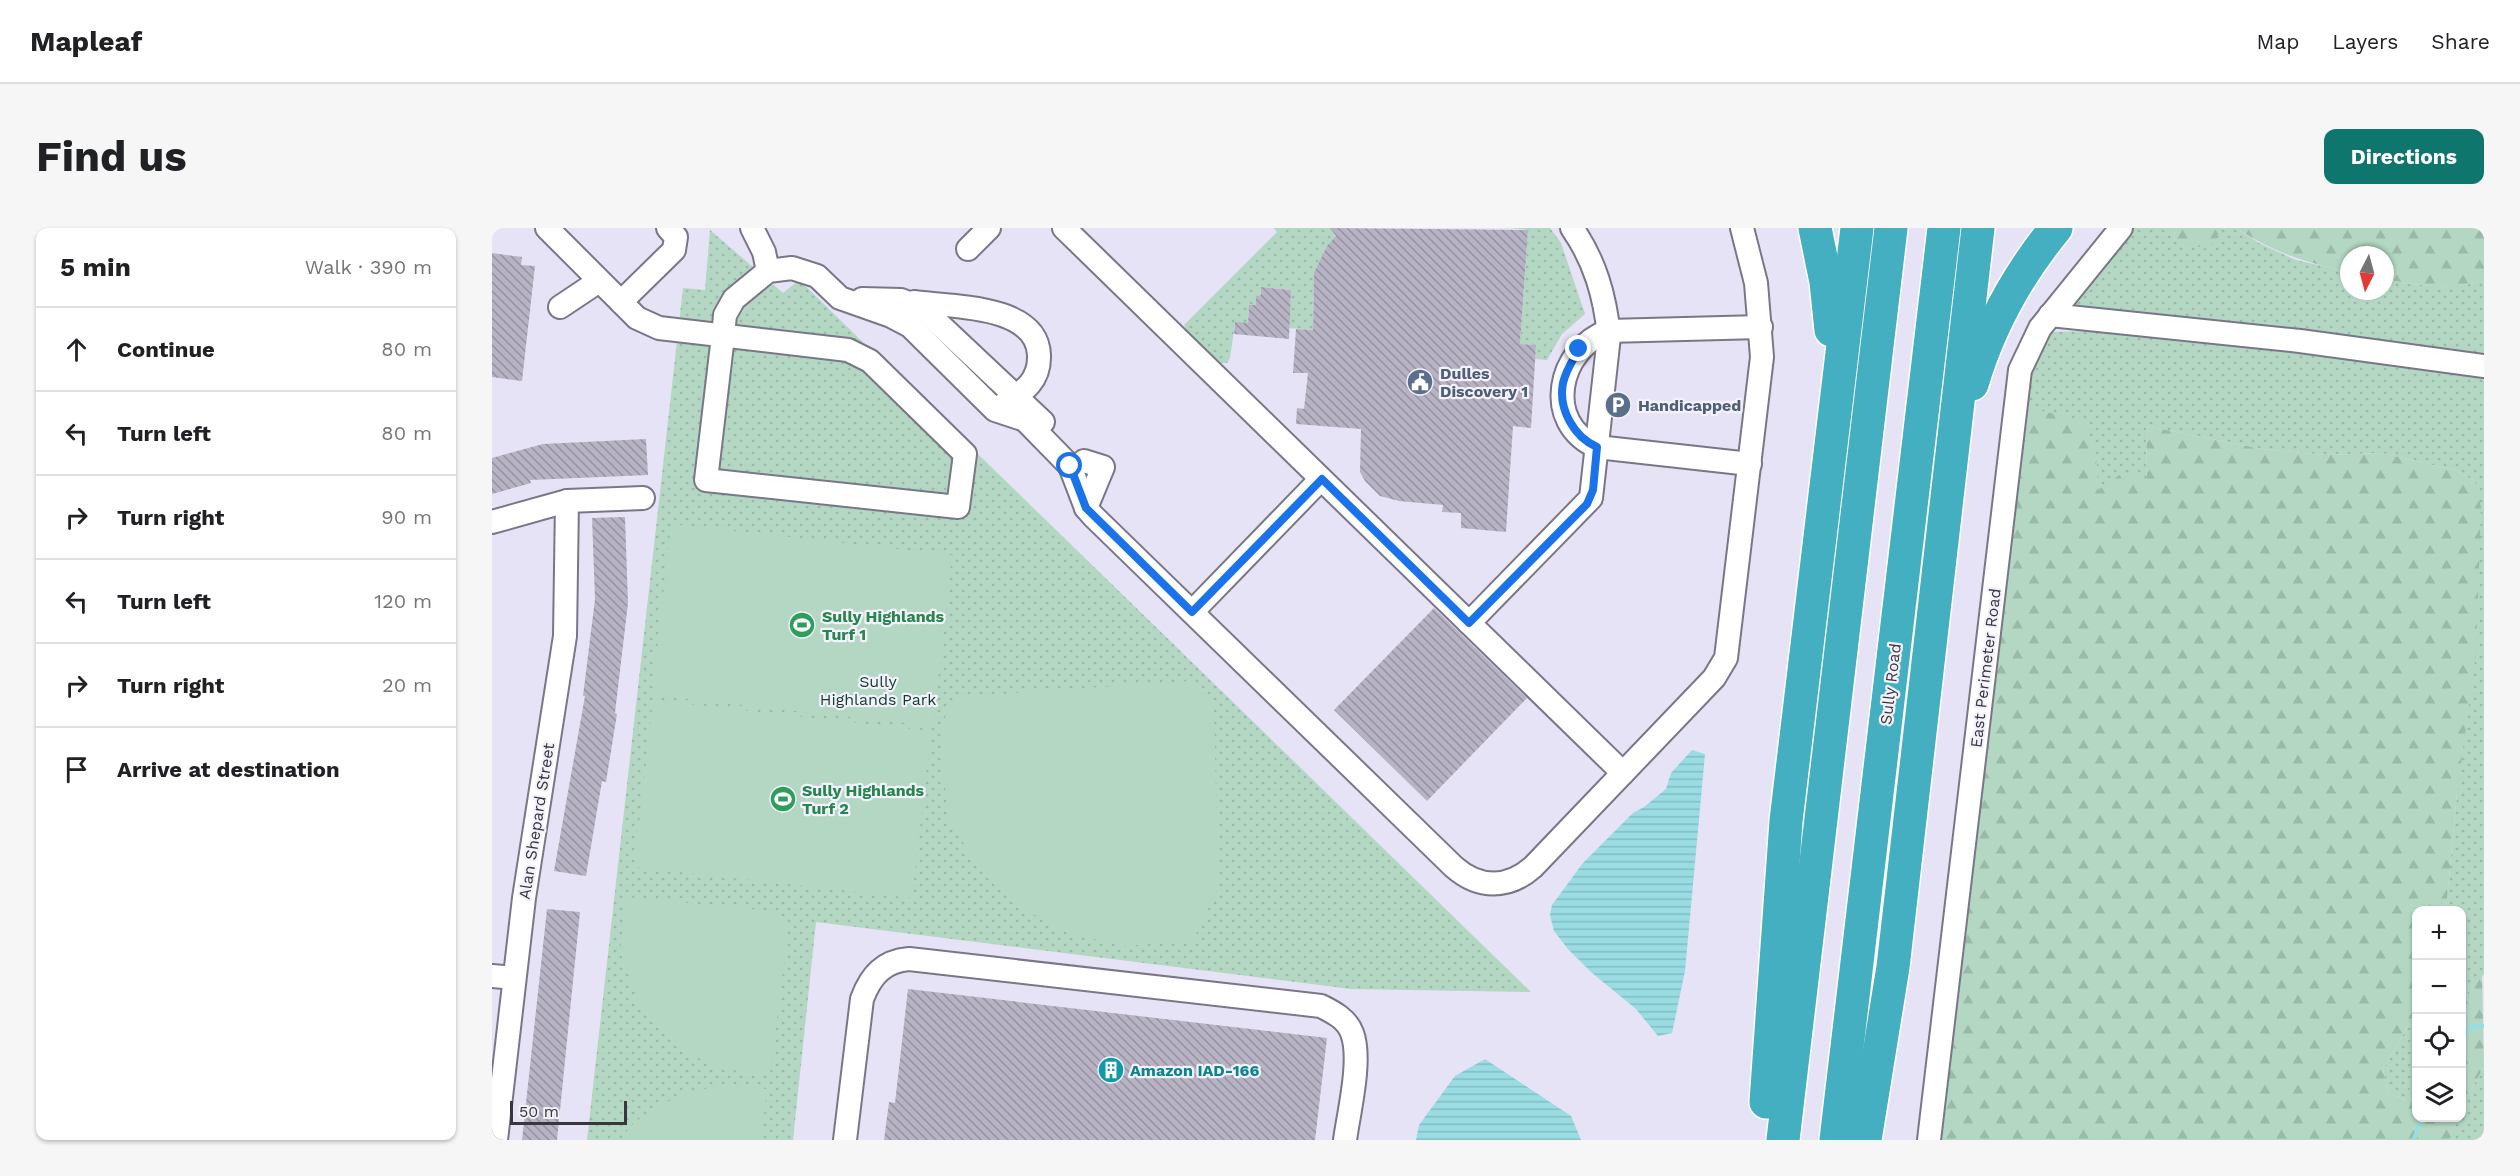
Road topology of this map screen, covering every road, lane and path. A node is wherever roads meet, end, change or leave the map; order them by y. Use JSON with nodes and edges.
{"nodes":[{"id":1,"x":547,"y":228,"type":"edge"},
{"id":2,"x":668,"y":228,"type":"edge"},
{"id":3,"x":752,"y":228,"type":"edge"},
{"id":4,"x":989,"y":228,"type":"edge"},
{"id":5,"x":1064,"y":228,"type":"edge"},
{"id":6,"x":1572,"y":228,"type":"edge"},
{"id":7,"x":1742,"y":228,"type":"edge"},
{"id":8,"x":1815,"y":228,"type":"edge"},
{"id":9,"x":1857,"y":228,"type":"edge"},
{"id":10,"x":1891,"y":228,"type":"edge"},
{"id":11,"x":1944,"y":228,"type":"edge"},
{"id":12,"x":1978,"y":228,"type":"edge"},
{"id":13,"x":2056,"y":228,"type":"edge"},
{"id":14,"x":2121,"y":228,"type":"edge"},
{"id":15,"x":968,"y":249,"type":"dead end"},
{"id":16,"x":768,"y":271,"type":"junction"},
{"id":17,"x":599,"y":281,"type":"junction"},
{"id":18,"x":840,"y":298,"type":"junction"},
{"id":19,"x":901,"y":300,"type":"junction"},
{"id":20,"x":621,"y":302,"type":"junction"},
{"id":21,"x":561,"y":307,"type":"dead end"},
{"id":22,"x":2050,"y":315,"type":"junction"},
{"id":23,"x":938,"y":322,"type":"junction"},
{"id":24,"x":1761,"y":327,"type":"junction"},
{"id":25,"x":1608,"y":331,"type":"junction"},
{"id":26,"x":723,"y":336,"type":"junction"},
{"id":27,"x":921,"y":338,"type":"junction"},
{"id":28,"x":2484,"y":366,"type":"edge"},
{"id":29,"x":1016,"y":396,"type":"junction"},
{"id":30,"x":995,"y":410,"type":"junction"},
{"id":31,"x":1597,"y":447,"type":"junction"},
{"id":32,"x":1750,"y":464,"type":"junction"},
{"id":33,"x":1322,"y":479,"type":"junction"},
{"id":34,"x":1823,"y":494,"type":"junction"},
{"id":35,"x":643,"y":498,"type":"dead end"},
{"id":36,"x":567,"y":501,"type":"junction"},
{"id":37,"x":1086,"y":508,"type":"junction"},
{"id":38,"x":492,"y":522,"type":"edge"},
{"id":39,"x":1941,"y":542,"type":"junction"},
{"id":40,"x":1192,"y":612,"type":"junction"},
{"id":41,"x":1469,"y":623,"type":"junction"},
{"id":42,"x":1623,"y":773,"type":"junction"},
{"id":43,"x":492,"y":976,"type":"edge"},
{"id":44,"x":514,"y":978,"type":"junction"},
{"id":45,"x":496,"y":1140,"type":"edge"},
{"id":46,"x":845,"y":1140,"type":"edge"},
{"id":47,"x":1345,"y":1140,"type":"edge"},
{"id":48,"x":1761,"y":1140,"type":"edge"},
{"id":49,"x":1783,"y":1140,"type":"edge"},
{"id":50,"x":1836,"y":1140,"type":"edge"},
{"id":51,"x":1865,"y":1140,"type":"edge"},
{"id":52,"x":1929,"y":1140,"type":"edge"}],
"edges":[{"from":1,"to":17,"type":"street"},
{"from":2,"to":20,"type":"street"},
{"from":3,"to":16,"type":"street"},
{"from":4,"to":15,"type":"street"},
{"from":5,"to":33,"type":"street"},
{"from":6,"to":25,"type":"street"},
{"from":7,"to":24,"type":"street"},
{"from":8,"to":34,"type":"highway"},
{"from":9,"to":34,"type":"highway"},
{"from":10,"to":49,"type":"highway"},
{"from":11,"to":50,"type":"highway","name":"Sully Road"},
{"from":12,"to":39,"type":"highway"},
{"from":13,"to":39,"type":"highway"},
{"from":14,"to":22,"type":"street","name":"East Perimeter Road"},
{"from":16,"to":18,"type":"street"},
{"from":16,"to":26,"type":"street"},
{"from":17,"to":20,"type":"street"},
{"from":17,"to":21,"type":"street"},
{"from":18,"to":19,"type":"street"},
{"from":18,"to":27,"type":"street"},
{"from":19,"to":23,"type":"street"},
{"from":19,"to":29,"type":"street"},
{"from":20,"to":26,"type":"street"},
{"from":22,"to":28,"type":"street"},
{"from":22,"to":52,"type":"street","name":"East Perimeter Road"},
{"from":23,"to":27,"type":"street"},
{"from":23,"to":29,"type":"street"},
{"from":24,"to":25,"type":"street"},
{"from":24,"to":32,"type":"street"},
{"from":25,"to":31,"type":"street"},
{"from":25,"to":31,"type":"street"},
{"from":26,"to":26,"type":"street"},
{"from":27,"to":30,"type":"street"},
{"from":29,"to":30,"type":"street"},
{"from":29,"to":37,"type":"street"},
{"from":30,"to":37,"type":"street"},
{"from":31,"to":32,"type":"street"},
{"from":31,"to":41,"type":"street"},
{"from":32,"to":42,"type":"street"},
{"from":33,"to":40,"type":"street"},
{"from":33,"to":41,"type":"street"},
{"from":34,"to":48,"type":"highway"},
{"from":35,"to":36,"type":"street"},
{"from":36,"to":38,"type":"street"},
{"from":36,"to":44,"type":"street","name":"Alan Shepard Street"},
{"from":37,"to":40,"type":"street"},
{"from":39,"to":51,"type":"highway"},
{"from":40,"to":42,"type":"street"},
{"from":41,"to":42,"type":"street"},
{"from":43,"to":44,"type":"street"},
{"from":44,"to":45,"type":"street","name":"Alan Shepard Street"},
{"from":46,"to":47,"type":"street"}]}
